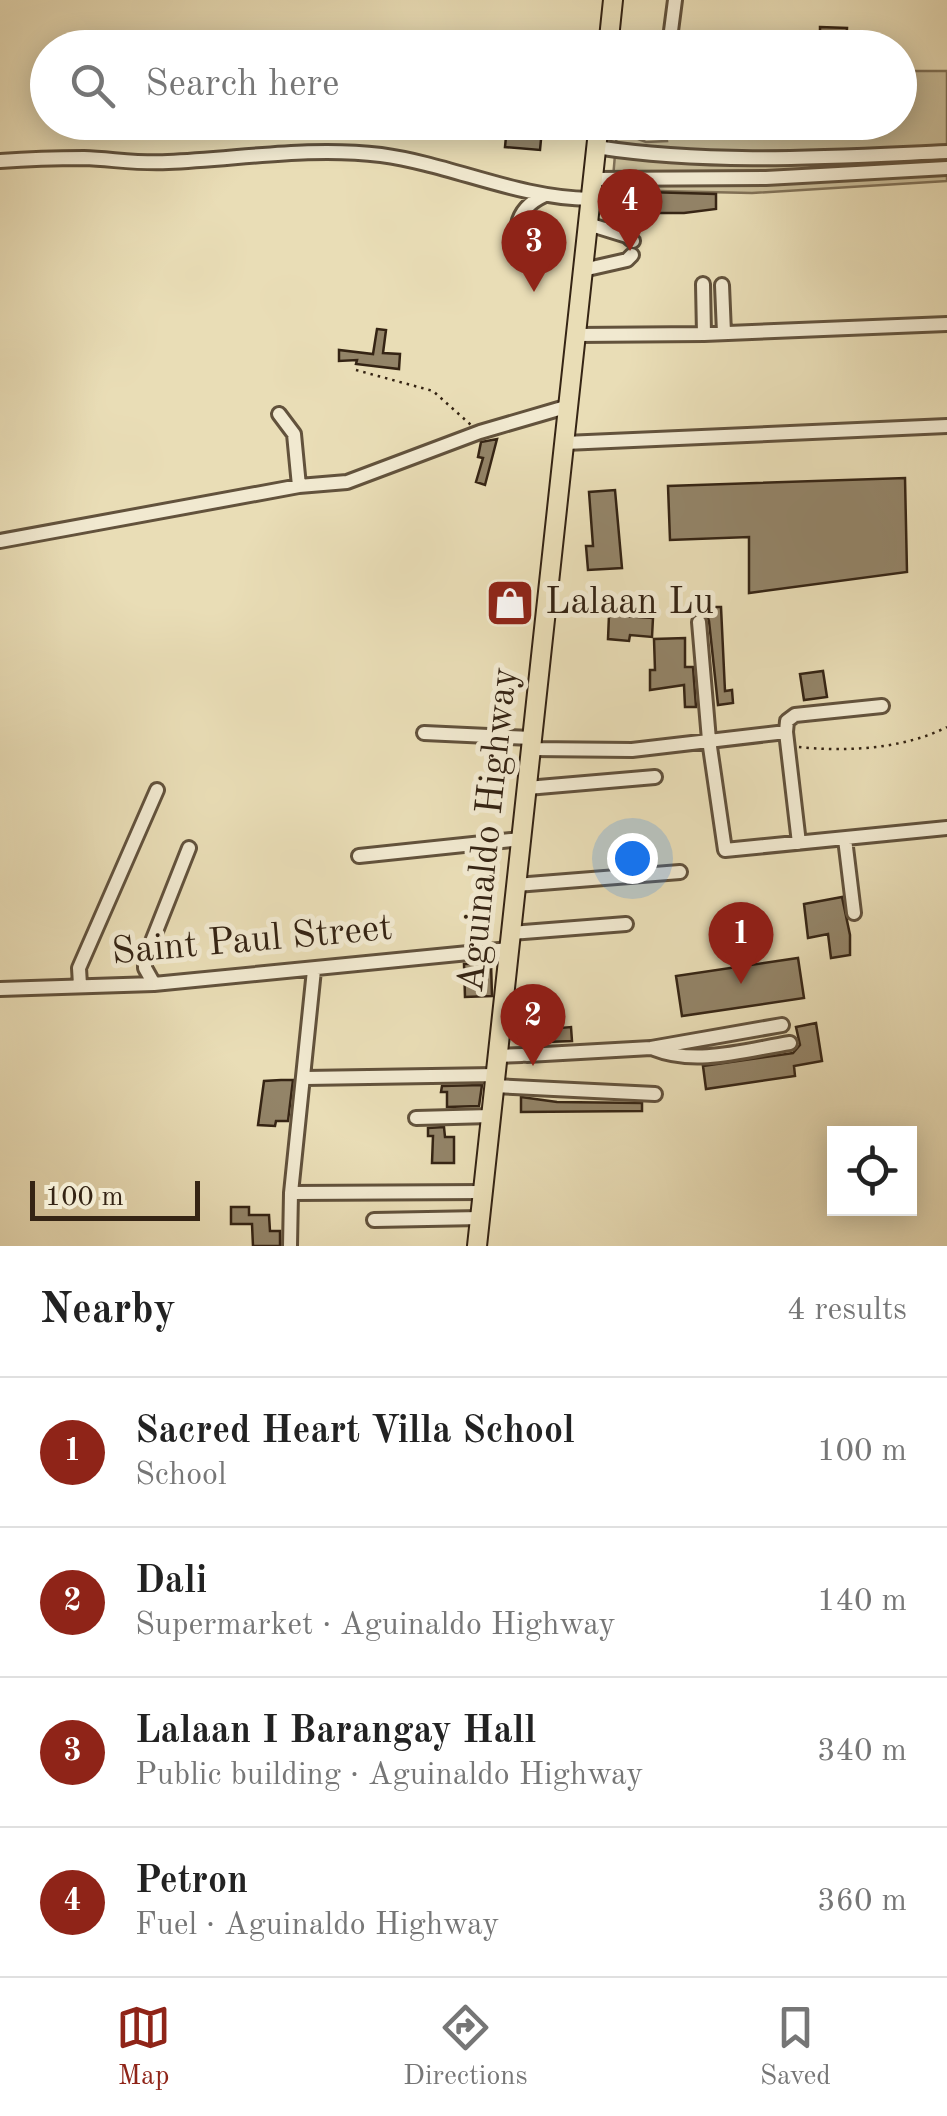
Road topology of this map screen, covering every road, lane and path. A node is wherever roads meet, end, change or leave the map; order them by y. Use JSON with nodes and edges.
{"nodes":[{"id":1,"x":613,"y":0,"type":"edge"},
{"id":2,"x":675,"y":0,"type":"edge"},
{"id":3,"x":610,"y":30,"type":"edge"},
{"id":4,"x":670,"y":30,"type":"edge"},
{"id":5,"x":597,"y":140,"type":"edge"},
{"id":6,"x":596,"y":147,"type":"junction"},
{"id":7,"x":947,"y":152,"type":"edge"},
{"id":8,"x":0,"y":162,"type":"edge"},
{"id":9,"x":947,"y":168,"type":"edge"},
{"id":10,"x":592,"y":180,"type":"junction"},
{"id":11,"x":544,"y":196,"type":"junction"},
{"id":12,"x":590,"y":199,"type":"junction"},
{"id":13,"x":588,"y":224,"type":"junction"},
{"id":14,"x":532,"y":264,"type":"dead end"},
{"id":15,"x":583,"y":270,"type":"junction"},
{"id":16,"x":702,"y":284,"type":"dead end"},
{"id":17,"x":722,"y":285,"type":"dead end"},
{"id":18,"x":947,"y":324,"type":"edge"},
{"id":19,"x":724,"y":333,"type":"junction"},
{"id":20,"x":704,"y":334,"type":"junction"},
{"id":21,"x":576,"y":335,"type":"junction"},
{"id":22,"x":356,"y":370,"type":"dead end"},
{"id":23,"x":569,"y":406,"type":"junction"},
{"id":24,"x":279,"y":414,"type":"dead end"},
{"id":25,"x":947,"y":426,"type":"edge"},
{"id":26,"x":480,"y":432,"type":"junction"},
{"id":27,"x":565,"y":443,"type":"junction"},
{"id":28,"x":299,"y":486,"type":"junction"},
{"id":29,"x":0,"y":541,"type":"edge"},
{"id":30,"x":699,"y":622,"type":"dead end"},
{"id":31,"x":882,"y":706,"type":"dead end"},
{"id":32,"x":947,"y":727,"type":"edge"},
{"id":33,"x":424,"y":733,"type":"dead end"},
{"id":34,"x":787,"y":739,"type":"junction"},
{"id":35,"x":709,"y":740,"type":"junction"},
{"id":36,"x":531,"y":743,"type":"junction"},
{"id":37,"x":655,"y":777,"type":"dead end"},
{"id":38,"x":527,"y":788,"type":"junction"},
{"id":39,"x":158,"y":790,"type":"dead end"},
{"id":40,"x":947,"y":828,"type":"edge"},
{"id":41,"x":521,"y":840,"type":"junction"},
{"id":42,"x":846,"y":840,"type":"junction"},
{"id":43,"x":799,"y":842,"type":"junction"},
{"id":44,"x":189,"y":848,"type":"dead end"},
{"id":45,"x":359,"y":856,"type":"dead end"},
{"id":46,"x":680,"y":872,"type":"dead end"},
{"id":47,"x":516,"y":886,"type":"junction"},
{"id":48,"x":854,"y":913,"type":"dead end"},
{"id":49,"x":626,"y":924,"type":"dead end"},
{"id":50,"x":510,"y":941,"type":"junction"},
{"id":51,"x":314,"y":970,"type":"junction"},
{"id":52,"x":154,"y":984,"type":"junction"},
{"id":53,"x":80,"y":985,"type":"junction"},
{"id":54,"x":0,"y":989,"type":"edge"},
{"id":55,"x":782,"y":1025,"type":"dead end"},
{"id":56,"x":790,"y":1043,"type":"dead end"},
{"id":57,"x":651,"y":1048,"type":"junction"},
{"id":58,"x":497,"y":1056,"type":"junction"},
{"id":59,"x":305,"y":1078,"type":"junction"},
{"id":60,"x":495,"y":1081,"type":"junction"},
{"id":61,"x":656,"y":1094,"type":"dead end"},
{"id":62,"x":491,"y":1116,"type":"junction"},
{"id":63,"x":416,"y":1118,"type":"dead end"},
{"id":64,"x":484,"y":1192,"type":"junction"},
{"id":65,"x":291,"y":1193,"type":"junction"},
{"id":66,"x":481,"y":1218,"type":"junction"},
{"id":67,"x":374,"y":1220,"type":"dead end"},
{"id":68,"x":290,"y":1246,"type":"edge"},
{"id":69,"x":478,"y":1246,"type":"edge"}],
"edges":[{"from":1,"to":3,"type":"main road"},
{"from":2,"to":4,"type":"street"},
{"from":5,"to":6,"type":"main road","name":"Aguinaldo Highway"},
{"from":6,"to":7,"type":"street"},
{"from":6,"to":10,"type":"main road","name":"Aguinaldo Highway"},
{"from":8,"to":11,"type":"street"},
{"from":9,"to":10,"type":"street"},
{"from":10,"to":12,"type":"main road","name":"Aguinaldo Highway"},
{"from":11,"to":12,"type":"street"},
{"from":11,"to":14,"type":"street"},
{"from":12,"to":13,"type":"main road","name":"Aguinaldo Highway"},
{"from":13,"to":15,"type":"main road","name":"Aguinaldo Highway"},
{"from":13,"to":15,"type":"street"},
{"from":15,"to":21,"type":"main road","name":"Aguinaldo Highway"},
{"from":16,"to":20,"type":"street"},
{"from":17,"to":19,"type":"street"},
{"from":18,"to":19,"type":"street"},
{"from":19,"to":20,"type":"street"},
{"from":20,"to":21,"type":"street"},
{"from":21,"to":23,"type":"main road","name":"Aguinaldo Highway"},
{"from":22,"to":26,"type":"path"},
{"from":23,"to":26,"type":"street"},
{"from":23,"to":27,"type":"main road","name":"Aguinaldo Highway"},
{"from":24,"to":28,"type":"street"},
{"from":25,"to":27,"type":"street"},
{"from":26,"to":28,"type":"street"},
{"from":27,"to":36,"type":"main road","name":"Aguinaldo Highway"},
{"from":28,"to":29,"type":"street"},
{"from":30,"to":35,"type":"street"},
{"from":31,"to":34,"type":"street"},
{"from":32,"to":34,"type":"path"},
{"from":33,"to":36,"type":"street"},
{"from":34,"to":35,"type":"street"},
{"from":34,"to":43,"type":"street"},
{"from":35,"to":36,"type":"street"},
{"from":35,"to":43,"type":"street"},
{"from":36,"to":38,"type":"main road","name":"Aguinaldo Highway"},
{"from":37,"to":38,"type":"street"},
{"from":38,"to":41,"type":"main road","name":"Aguinaldo Highway"},
{"from":39,"to":53,"type":"street"},
{"from":40,"to":42,"type":"street"},
{"from":41,"to":45,"type":"street"},
{"from":41,"to":47,"type":"main road","name":"Aguinaldo Highway"},
{"from":42,"to":43,"type":"street"},
{"from":42,"to":48,"type":"street"},
{"from":44,"to":52,"type":"street"},
{"from":46,"to":47,"type":"street"},
{"from":47,"to":50,"type":"main road","name":"Aguinaldo Highway"},
{"from":49,"to":50,"type":"street","name":"Saint Paul Street"},
{"from":50,"to":51,"type":"street","name":"Saint Paul Street"},
{"from":50,"to":58,"type":"main road","name":"Aguinaldo Highway"},
{"from":51,"to":52,"type":"street","name":"Saint Paul Street"},
{"from":51,"to":59,"type":"street"},
{"from":52,"to":53,"type":"street","name":"Saint Paul Street"},
{"from":53,"to":54,"type":"street","name":"Saint Paul Street"},
{"from":55,"to":57,"type":"street"},
{"from":56,"to":57,"type":"street"},
{"from":57,"to":58,"type":"street"},
{"from":58,"to":60,"type":"main road","name":"Aguinaldo Highway"},
{"from":59,"to":60,"type":"street"},
{"from":59,"to":65,"type":"street"},
{"from":60,"to":61,"type":"street"},
{"from":60,"to":62,"type":"main road","name":"Aguinaldo Highway"},
{"from":62,"to":63,"type":"street"},
{"from":62,"to":64,"type":"main road","name":"Aguinaldo Highway"},
{"from":64,"to":65,"type":"street"},
{"from":64,"to":66,"type":"main road","name":"Aguinaldo Highway"},
{"from":65,"to":68,"type":"street"},
{"from":66,"to":67,"type":"street"},
{"from":66,"to":69,"type":"main road","name":"Aguinaldo Highway"}]}
